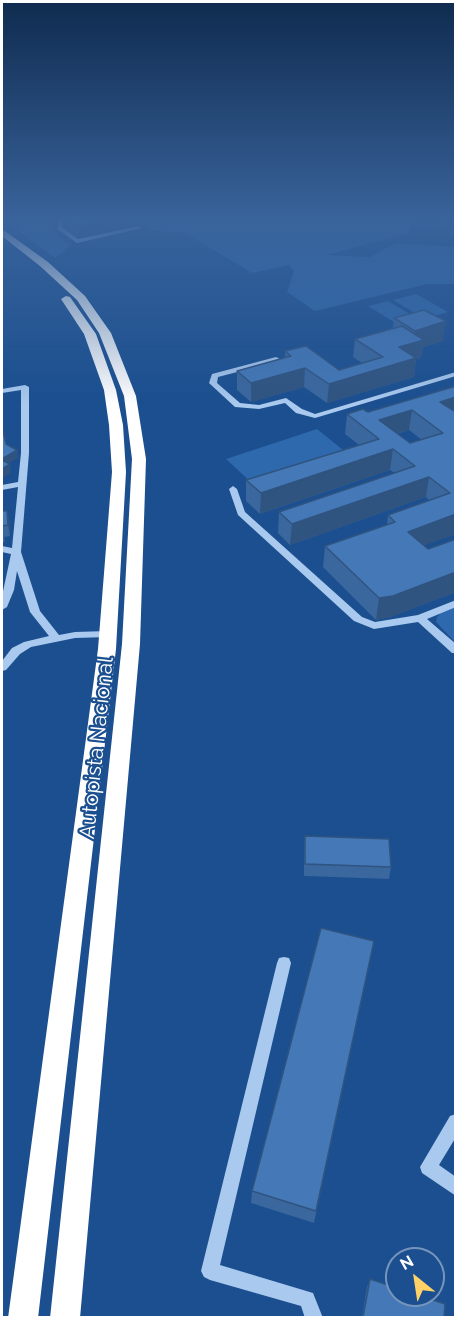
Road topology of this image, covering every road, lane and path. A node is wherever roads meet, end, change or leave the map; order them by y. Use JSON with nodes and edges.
{"nodes":[{"id":1,"x":48,"y":281,"type":"edge"},
{"id":2,"x":62,"y":281,"type":"edge"},
{"id":3,"x":276,"y":359,"type":"edge"},
{"id":4,"x":456,"y":374,"type":"edge"},
{"id":5,"x":2,"y":391,"type":"edge"},
{"id":6,"x":21,"y":484,"type":"junction"},
{"id":7,"x":2,"y":487,"type":"edge"},
{"id":8,"x":233,"y":489,"type":"dead end"},
{"id":9,"x":2,"y":549,"type":"edge"},
{"id":10,"x":16,"y":552,"type":"junction"},
{"id":11,"x":456,"y":603,"type":"edge"},
{"id":12,"x":2,"y":607,"type":"edge"},
{"id":13,"x":420,"y":618,"type":"junction"},
{"id":14,"x":108,"y":634,"type":"junction"},
{"id":15,"x":56,"y":638,"type":"junction"},
{"id":16,"x":456,"y":650,"type":"edge"},
{"id":17,"x":2,"y":667,"type":"edge"},
{"id":18,"x":284,"y":963,"type":"dead end"},
{"id":19,"x":456,"y":1122,"type":"edge"},
{"id":20,"x":456,"y":1188,"type":"edge"},
{"id":21,"x":24,"y":1317,"type":"edge"},
{"id":22,"x":65,"y":1317,"type":"edge"},
{"id":23,"x":314,"y":1317,"type":"edge"}],
"edges":[{"from":1,"to":14,"type":"highway","name":"Autopista Nacional"},
{"from":2,"to":22,"type":"highway","name":"Autopista Nacional"},
{"from":3,"to":4,"type":"street"},
{"from":5,"to":6,"type":"street"},
{"from":6,"to":7,"type":"street"},
{"from":6,"to":10,"type":"street"},
{"from":8,"to":13,"type":"street"},
{"from":9,"to":10,"type":"street"},
{"from":10,"to":12,"type":"street"},
{"from":10,"to":15,"type":"street"},
{"from":11,"to":13,"type":"street"},
{"from":13,"to":16,"type":"street"},
{"from":14,"to":15,"type":"street"},
{"from":14,"to":21,"type":"highway","name":"Autopista Nacional"},
{"from":15,"to":17,"type":"street"},
{"from":18,"to":23,"type":"street"},
{"from":19,"to":20,"type":"street"}]}
